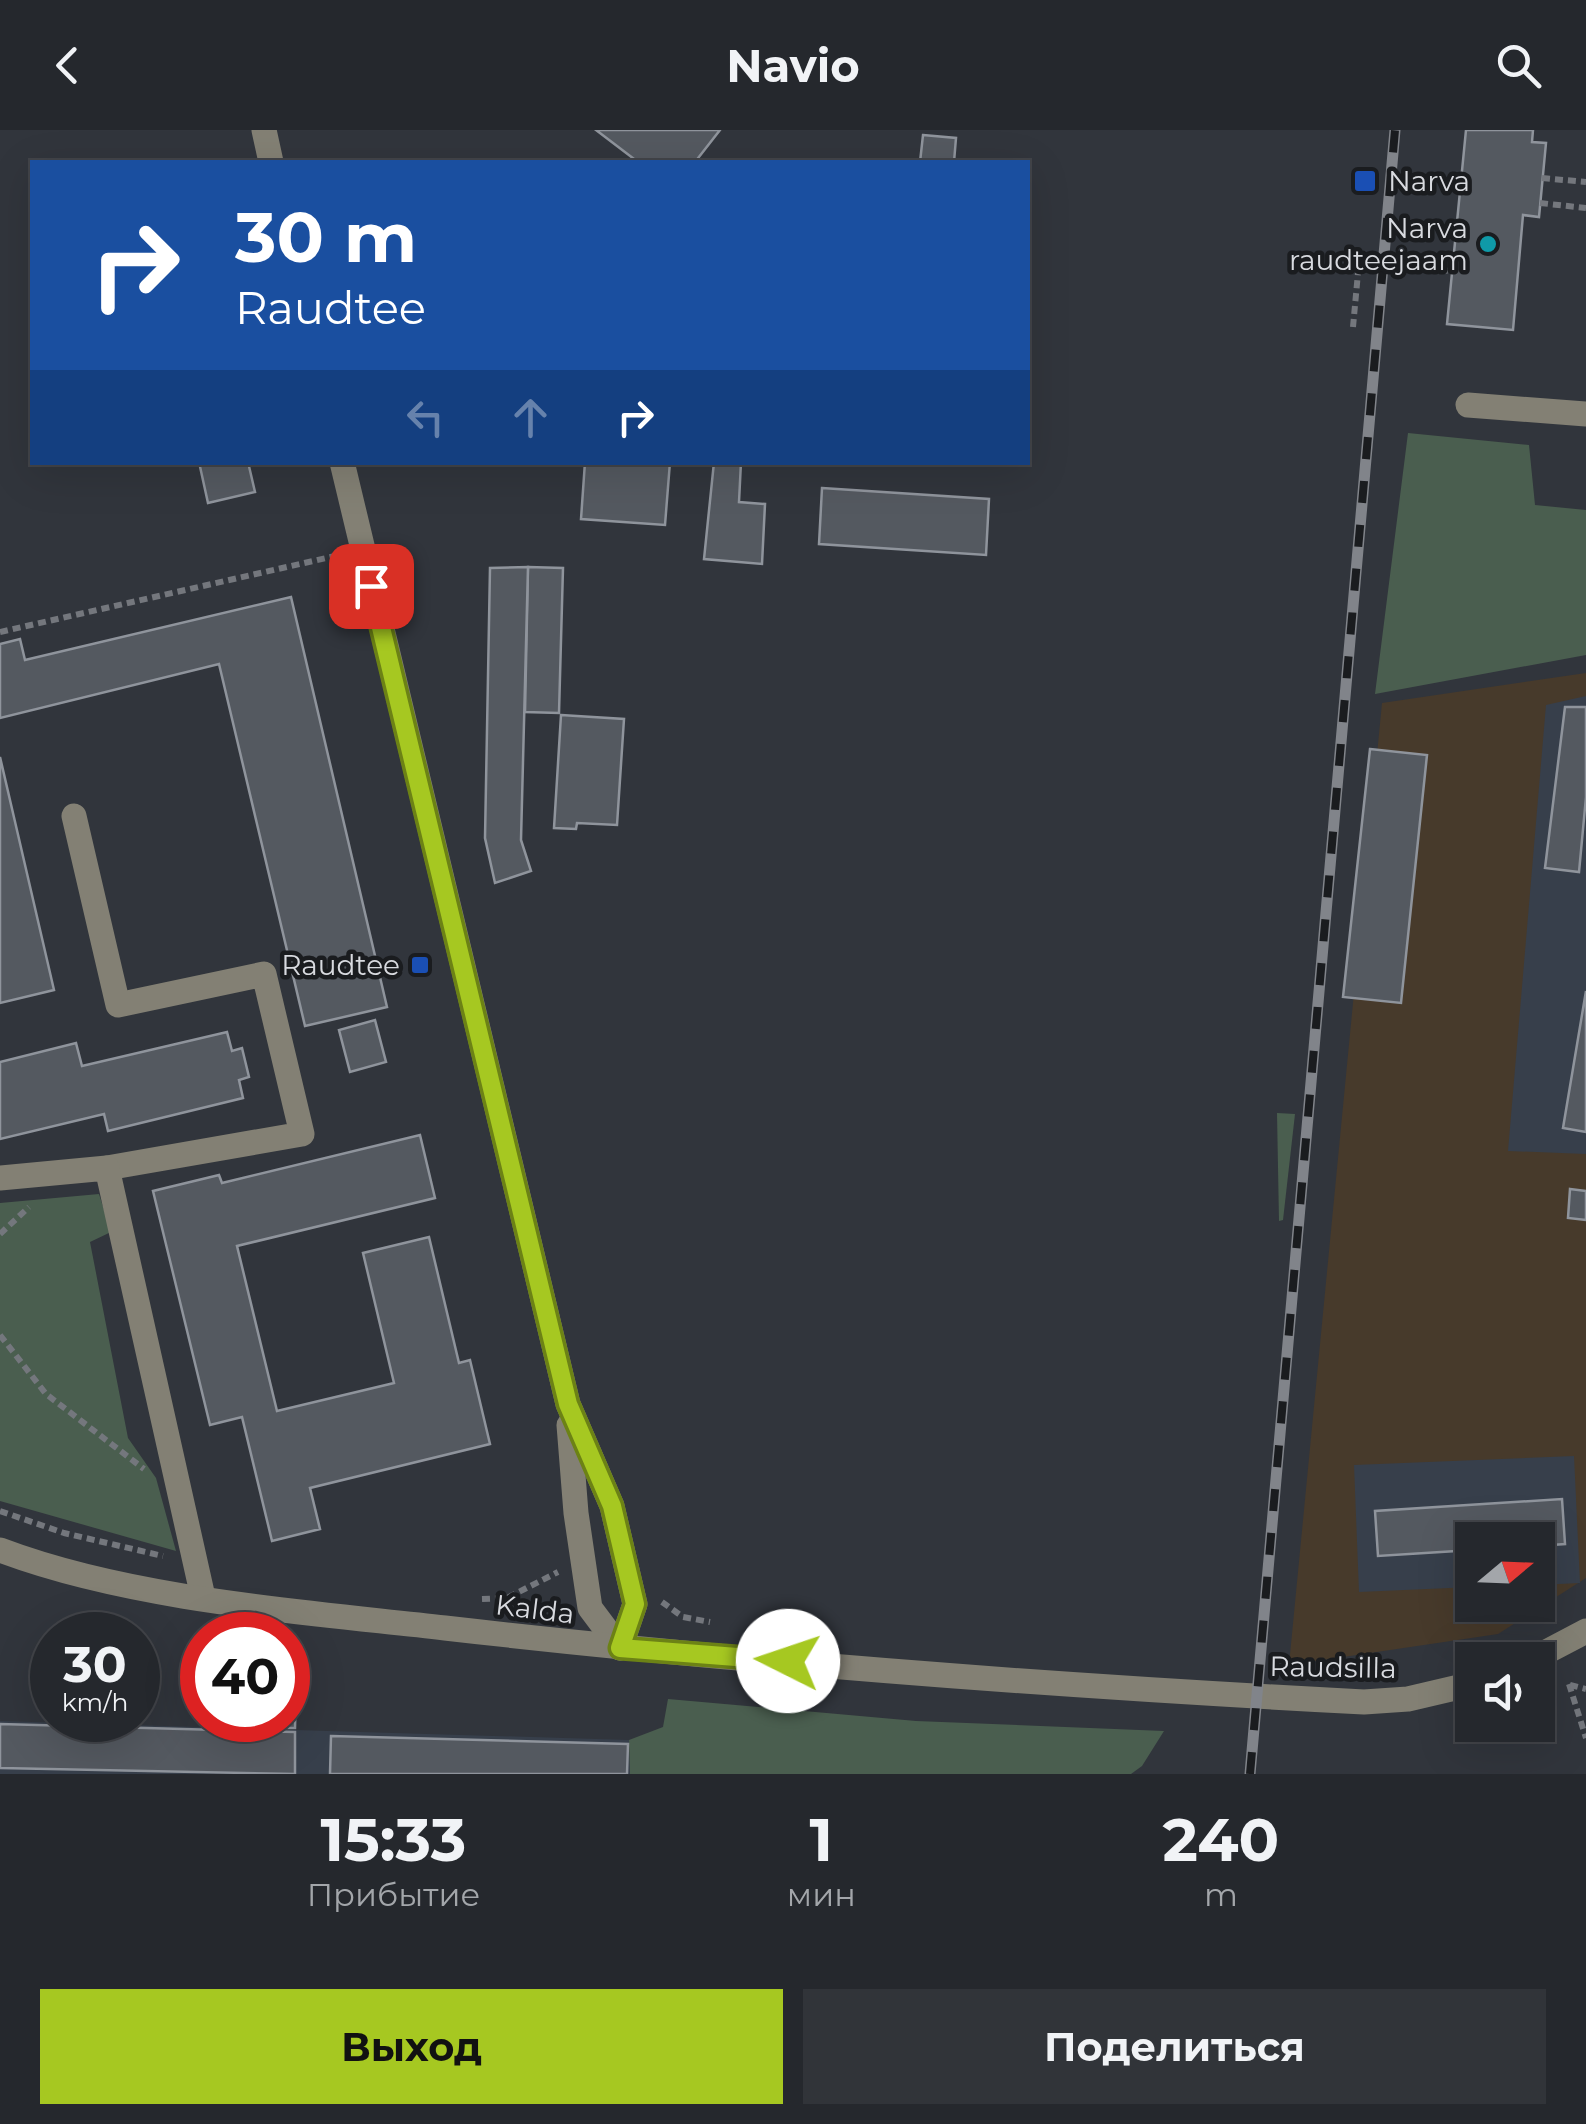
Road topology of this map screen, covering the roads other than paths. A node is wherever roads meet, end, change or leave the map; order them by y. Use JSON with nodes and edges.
{"nodes":[{"id":1,"x":264,"y":130,"type":"edge"},
{"id":2,"x":272,"y":160,"type":"edge"},
{"id":3,"x":1468,"y":405,"type":"dead end"},
{"id":4,"x":1586,"y":414,"type":"edge"},
{"id":5,"x":343,"y":465,"type":"edge"},
{"id":6,"x":74,"y":816,"type":"dead end"},
{"id":7,"x":107,"y":1168,"type":"junction"},
{"id":8,"x":0,"y":1178,"type":"edge"},
{"id":9,"x":568,"y":1404,"type":"junction"},
{"id":10,"x":2,"y":1558,"type":"edge"},
{"id":11,"x":203,"y":1596,"type":"junction"},
{"id":12,"x":1586,"y":1632,"type":"edge"},
{"id":13,"x":620,"y":1648,"type":"junction"},
{"id":14,"x":1555,"y":1648,"type":"edge"},
{"id":15,"x":1455,"y":1678,"type":"edge"},
{"id":16,"x":1250,"y":1695,"type":"joint"}],
"edges":[{"from":1,"to":2,"type":"street"},
{"from":3,"to":4,"type":"street"},
{"from":5,"to":9,"type":"street"},
{"from":6,"to":7,"type":"street"},
{"from":7,"to":8,"type":"street"},
{"from":7,"to":11,"type":"street"},
{"from":9,"to":13,"type":"street"},
{"from":9,"to":13,"type":"street"},
{"from":10,"to":11,"type":"street","name":"Kalda"},
{"from":11,"to":13,"type":"street","name":"Kalda"},
{"from":12,"to":14,"type":"street"},
{"from":13,"to":16,"type":"street","name":"Kalda"},
{"from":15,"to":16,"type":"street","name":"Raudsilla"}]}
